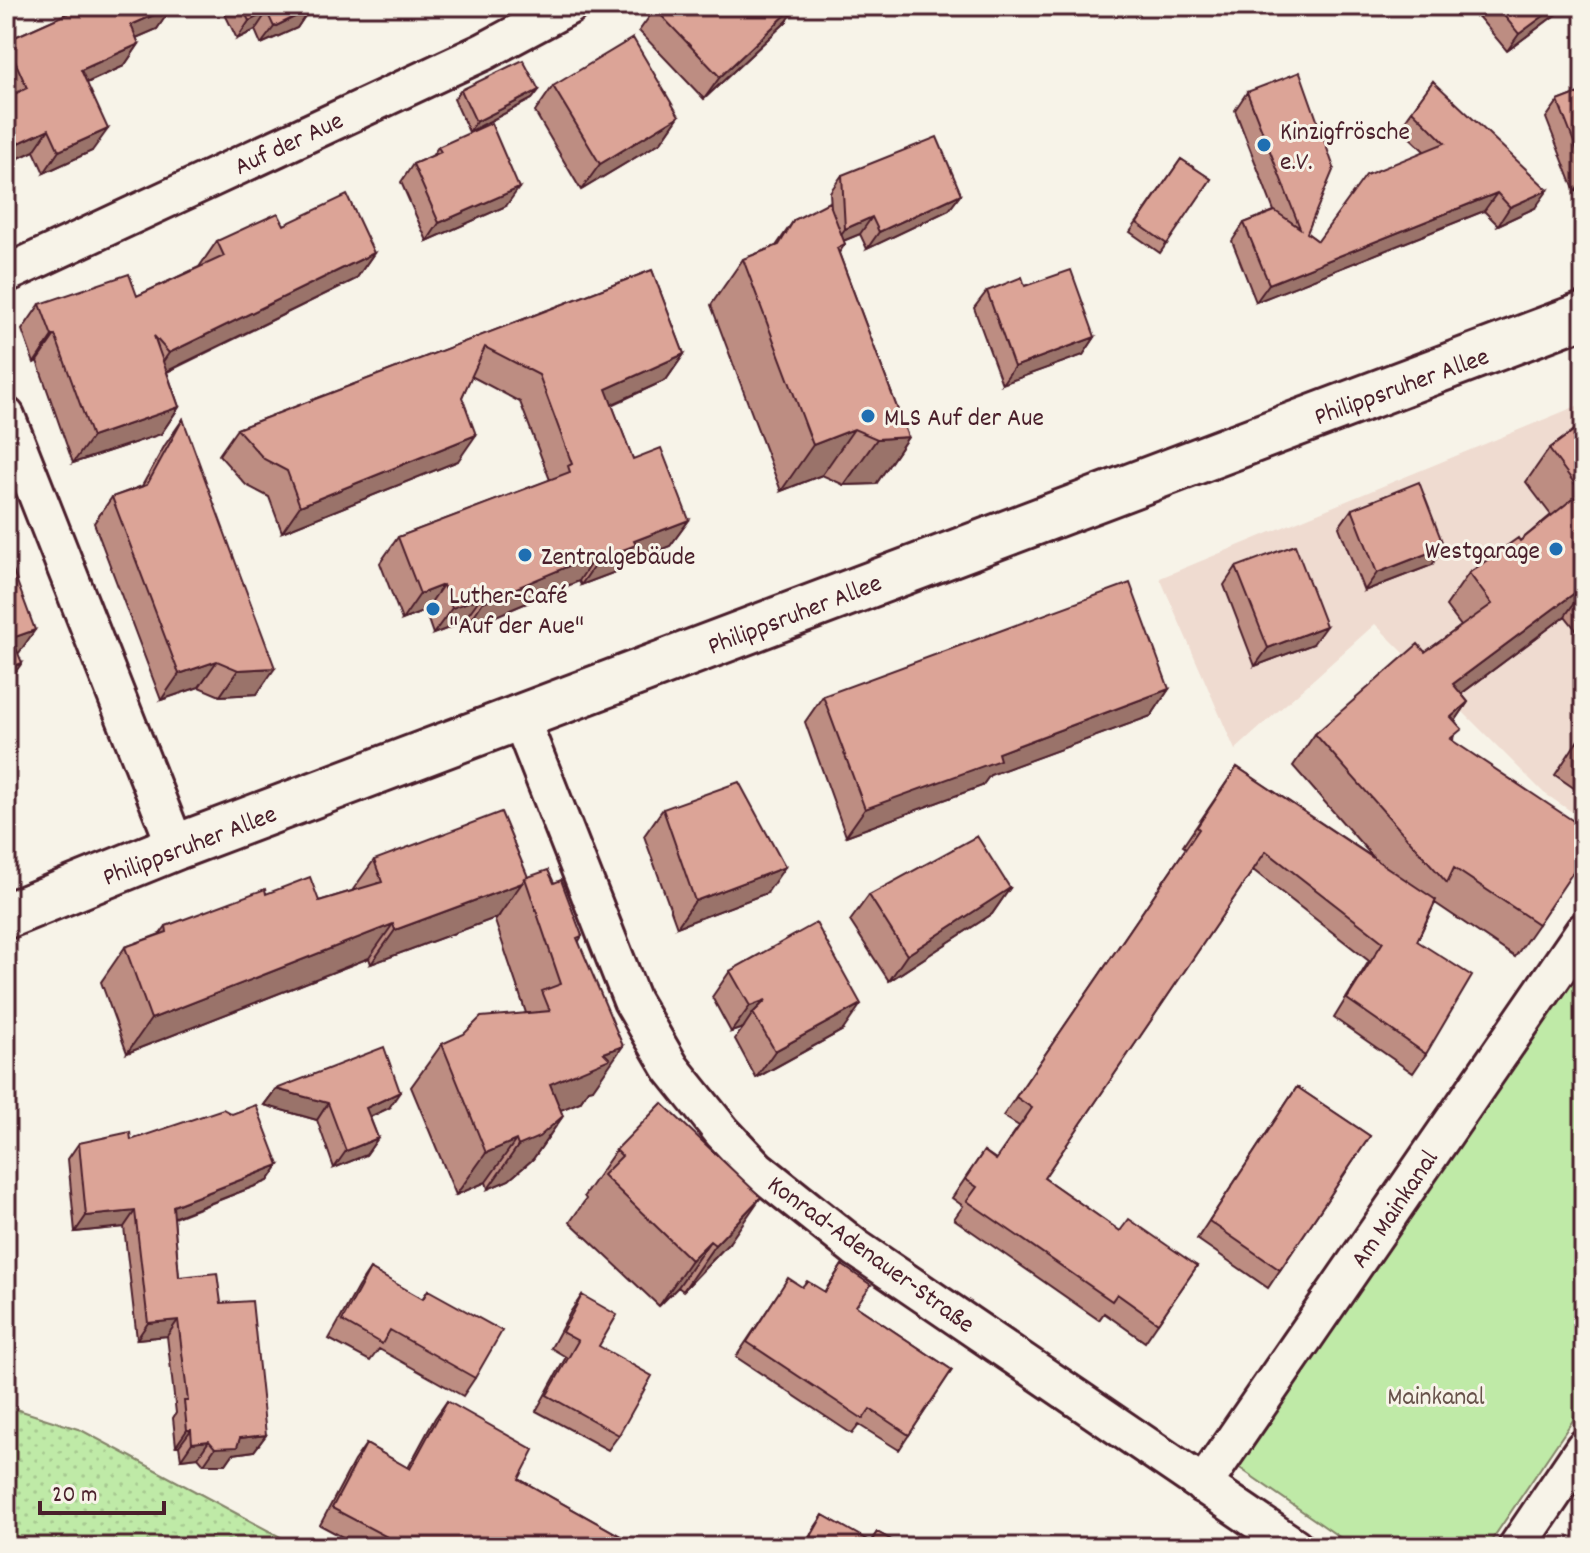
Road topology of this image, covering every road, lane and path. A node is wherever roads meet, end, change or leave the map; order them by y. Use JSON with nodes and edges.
{"nodes":[{"id":1,"x":569,"y":6,"type":"edge"},
{"id":2,"x":6,"y":274,"type":"edge"},
{"id":3,"x":1584,"y":315,"type":"edge"},
{"id":4,"x":6,"y":416,"type":"edge"},
{"id":5,"x":520,"y":717,"type":"junction"},
{"id":6,"x":176,"y":847,"type":"junction"},
{"id":7,"x":6,"y":916,"type":"edge"},
{"id":8,"x":1584,"y":931,"type":"edge"},
{"id":9,"x":1584,"y":1448,"type":"edge"},
{"id":10,"x":1203,"y":1485,"type":"junction"},
{"id":11,"x":1295,"y":1547,"type":"edge"},
{"id":12,"x":1517,"y":1547,"type":"edge"}],
"edges":[{"from":1,"to":2,"type":"street","name":"Auf der Aue"},
{"from":3,"to":5,"type":"main road","name":"Philippsruher Allee"},
{"from":4,"to":6,"type":"street"},
{"from":5,"to":6,"type":"main road","name":"Philippsruher Allee"},
{"from":5,"to":10,"type":"street","name":"Konrad-Adenauer-Straße"},
{"from":6,"to":7,"type":"main road","name":"Philippsruher Allee"},
{"from":8,"to":10,"type":"street","name":"Am Mainkanal"},
{"from":9,"to":12,"type":"street"},
{"from":10,"to":11,"type":"street","name":"Konrad-Adenauer-Straße"}]}
